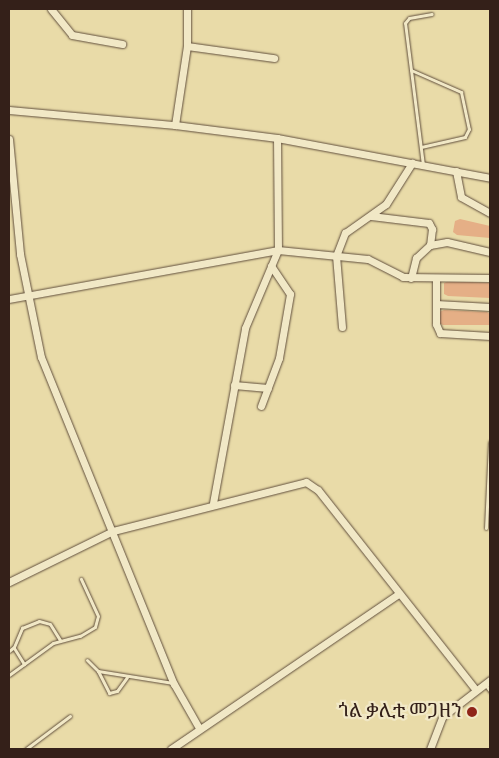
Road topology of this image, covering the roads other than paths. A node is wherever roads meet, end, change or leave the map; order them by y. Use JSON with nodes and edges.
{"nodes":[{"id":1,"x":51,"y":9,"type":"edge"},
{"id":2,"x":187,"y":9,"type":"edge"},
{"id":3,"x":432,"y":14,"type":"dead end"},
{"id":4,"x":122,"y":44,"type":"dead end"},
{"id":5,"x":187,"y":46,"type":"junction"},
{"id":6,"x":274,"y":58,"type":"dead end"},
{"id":7,"x":411,"y":70,"type":"junction"},
{"id":8,"x":9,"y":110,"type":"edge"},
{"id":9,"x":175,"y":125,"type":"junction"},
{"id":10,"x":277,"y":138,"type":"junction"},
{"id":11,"x":9,"y":139,"type":"edge"},
{"id":12,"x":421,"y":147,"type":"junction"},
{"id":13,"x":412,"y":163,"type":"junction"},
{"id":14,"x":423,"y":165,"type":"junction"},
{"id":15,"x":456,"y":171,"type":"junction"},
{"id":16,"x":490,"y":178,"type":"edge"},
{"id":17,"x":490,"y":213,"type":"edge"},
{"id":18,"x":371,"y":216,"type":"junction"},
{"id":19,"x":430,"y":244,"type":"junction"},
{"id":20,"x":278,"y":250,"type":"junction"},
{"id":21,"x":490,"y":252,"type":"edge"},
{"id":22,"x":336,"y":256,"type":"junction"},
{"id":23,"x":271,"y":266,"type":"junction"},
{"id":24,"x":411,"y":278,"type":"junction"},
{"id":25,"x":490,"y":278,"type":"edge"},
{"id":26,"x":436,"y":279,"type":"junction"},
{"id":27,"x":27,"y":294,"type":"junction"},
{"id":28,"x":9,"y":299,"type":"edge"},
{"id":29,"x":436,"y":304,"type":"junction"},
{"id":30,"x":490,"y":307,"type":"edge"},
{"id":31,"x":342,"y":327,"type":"dead end"},
{"id":32,"x":490,"y":336,"type":"edge"},
{"id":33,"x":234,"y":385,"type":"junction"},
{"id":34,"x":268,"y":388,"type":"junction"},
{"id":35,"x":261,"y":406,"type":"dead end"},
{"id":36,"x":490,"y":442,"type":"edge"},
{"id":37,"x":213,"y":503,"type":"junction"},
{"id":38,"x":489,"y":506,"type":"edge"},
{"id":39,"x":486,"y":528,"type":"dead end"},
{"id":40,"x":113,"y":531,"type":"junction"},
{"id":41,"x":81,"y":579,"type":"dead end"},
{"id":42,"x":9,"y":582,"type":"edge"},
{"id":43,"x":398,"y":594,"type":"junction"},
{"id":44,"x":60,"y":640,"type":"junction"},
{"id":45,"x":14,"y":647,"type":"junction"},
{"id":46,"x":9,"y":651,"type":"edge"},
{"id":47,"x":87,"y":660,"type":"dead end"},
{"id":48,"x":24,"y":664,"type":"junction"},
{"id":49,"x":98,"y":671,"type":"junction"},
{"id":50,"x":9,"y":675,"type":"edge"},
{"id":51,"x":127,"y":677,"type":"junction"},
{"id":52,"x":488,"y":682,"type":"edge"},
{"id":53,"x":174,"y":684,"type":"junction"},
{"id":54,"x":475,"y":690,"type":"junction"},
{"id":55,"x":490,"y":691,"type":"edge"},
{"id":56,"x":70,"y":716,"type":"dead end"},
{"id":57,"x":199,"y":728,"type":"junction"},
{"id":58,"x":26,"y":749,"type":"edge"},
{"id":59,"x":171,"y":749,"type":"edge"},
{"id":60,"x":430,"y":749,"type":"edge"}],
"edges":[{"from":1,"to":4,"type":"street"},
{"from":2,"to":5,"type":"street"},
{"from":3,"to":7,"type":"lane"},
{"from":5,"to":6,"type":"street"},
{"from":5,"to":9,"type":"street"},
{"from":7,"to":12,"type":"lane"},
{"from":7,"to":12,"type":"lane"},
{"from":8,"to":9,"type":"street"},
{"from":9,"to":10,"type":"street"},
{"from":10,"to":13,"type":"street"},
{"from":10,"to":20,"type":"street"},
{"from":11,"to":27,"type":"street"},
{"from":12,"to":14,"type":"lane"},
{"from":13,"to":14,"type":"street"},
{"from":13,"to":18,"type":"street"},
{"from":14,"to":15,"type":"street"},
{"from":15,"to":16,"type":"street"},
{"from":15,"to":17,"type":"street"},
{"from":18,"to":19,"type":"street"},
{"from":18,"to":22,"type":"street"},
{"from":19,"to":21,"type":"street"},
{"from":19,"to":24,"type":"street"},
{"from":20,"to":22,"type":"street"},
{"from":20,"to":23,"type":"street"},
{"from":20,"to":27,"type":"street"},
{"from":22,"to":24,"type":"street"},
{"from":22,"to":31,"type":"street"},
{"from":23,"to":33,"type":"street"},
{"from":23,"to":34,"type":"street"},
{"from":24,"to":26,"type":"street"},
{"from":25,"to":26,"type":"street"},
{"from":26,"to":29,"type":"street"},
{"from":27,"to":28,"type":"street"},
{"from":27,"to":40,"type":"street"},
{"from":29,"to":30,"type":"street"},
{"from":29,"to":32,"type":"street"},
{"from":33,"to":34,"type":"street"},
{"from":33,"to":37,"type":"street"},
{"from":34,"to":35,"type":"street"},
{"from":36,"to":38,"type":"lane"},
{"from":37,"to":40,"type":"street"},
{"from":37,"to":43,"type":"street"},
{"from":38,"to":39,"type":"lane"},
{"from":40,"to":42,"type":"street"},
{"from":40,"to":53,"type":"street"},
{"from":41,"to":44,"type":"lane"},
{"from":43,"to":54,"type":"street"},
{"from":43,"to":57,"type":"street"},
{"from":44,"to":45,"type":"lane"},
{"from":44,"to":48,"type":"lane"},
{"from":45,"to":46,"type":"lane"},
{"from":45,"to":48,"type":"lane"},
{"from":47,"to":49,"type":"lane"},
{"from":48,"to":50,"type":"lane"},
{"from":49,"to":51,"type":"lane"},
{"from":49,"to":51,"type":"lane"},
{"from":51,"to":53,"type":"lane"},
{"from":52,"to":54,"type":"street"},
{"from":52,"to":55,"type":"lane"},
{"from":53,"to":57,"type":"street"},
{"from":54,"to":60,"type":"street"},
{"from":56,"to":58,"type":"lane"},
{"from":57,"to":59,"type":"street"}]}
